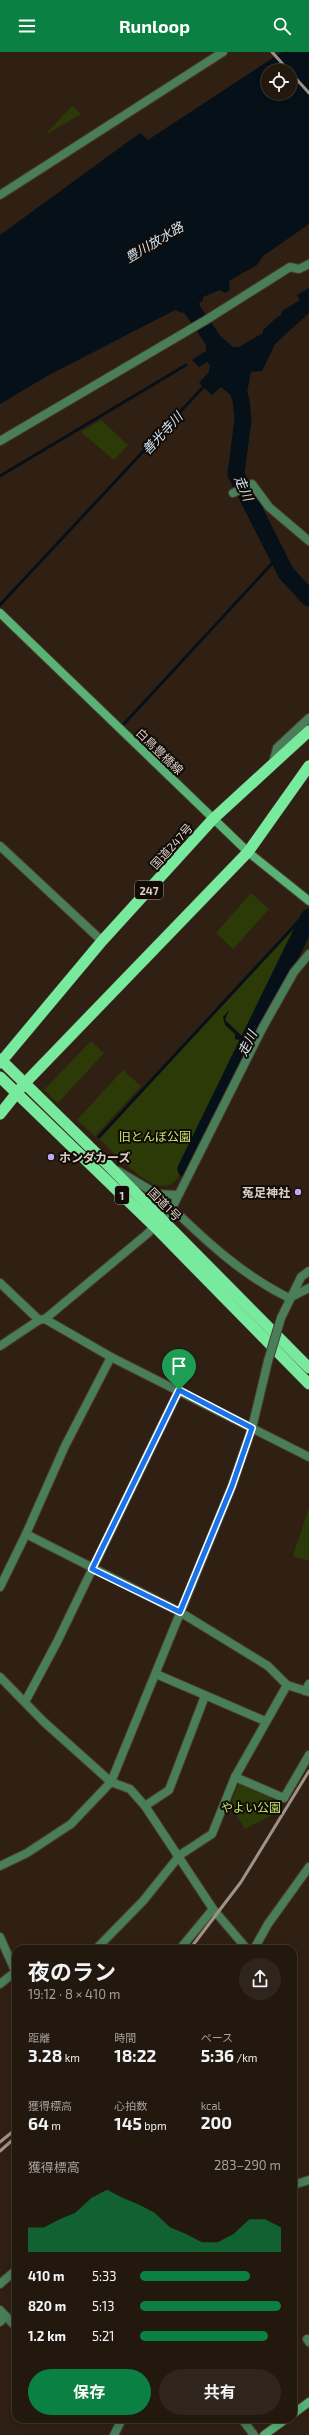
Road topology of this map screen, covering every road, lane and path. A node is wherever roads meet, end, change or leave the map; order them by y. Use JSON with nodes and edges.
{"nodes":[{"id":1,"x":223,"y":52,"type":"edge"},
{"id":2,"x":0,"y":195,"type":"edge"},
{"id":3,"x":309,"y":264,"type":"edge"},
{"id":4,"x":0,"y":441,"type":"edge"},
{"id":5,"x":233,"y":493,"type":"dead end"},
{"id":6,"x":309,"y":541,"type":"edge"},
{"id":7,"x":3,"y":615,"type":"edge"},
{"id":8,"x":309,"y":718,"type":"edge"},
{"id":9,"x":309,"y":731,"type":"edge"},
{"id":10,"x":273,"y":763,"type":"junction"},
{"id":11,"x":308,"y":767,"type":"edge"},
{"id":12,"x":213,"y":819,"type":"junction"},
{"id":13,"x":0,"y":846,"type":"edge"},
{"id":14,"x":248,"y":852,"type":"junction"},
{"id":15,"x":309,"y":901,"type":"edge"},
{"id":16,"x":102,"y":941,"type":"junction"},
{"id":17,"x":309,"y":954,"type":"edge"},
{"id":18,"x":1,"y":1061,"type":"edge"},
{"id":19,"x":0,"y":1076,"type":"edge"},
{"id":20,"x":24,"y":1084,"type":"junction"},
{"id":21,"x":17,"y":1094,"type":"junction"},
{"id":22,"x":0,"y":1114,"type":"edge"},
{"id":23,"x":107,"y":1164,"type":"junction"},
{"id":24,"x":177,"y":1195,"type":"junction"},
{"id":25,"x":172,"y":1208,"type":"junction"},
{"id":26,"x":159,"y":1223,"type":"junction"},
{"id":27,"x":309,"y":1271,"type":"edge"},
{"id":28,"x":0,"y":1283,"type":"edge"},
{"id":29,"x":309,"y":1288,"type":"edge"},
{"id":30,"x":289,"y":1298,"type":"junction"},
{"id":31,"x":42,"y":1319,"type":"junction"},
{"id":32,"x":0,"y":1346,"type":"edge"},
{"id":33,"x":111,"y":1357,"type":"junction"},
{"id":34,"x":309,"y":1368,"type":"edge"},
{"id":35,"x":309,"y":1384,"type":"edge"},
{"id":36,"x":179,"y":1390,"type":"junction"},
{"id":37,"x":252,"y":1428,"type":"junction"},
{"id":38,"x":309,"y":1457,"type":"edge"},
{"id":39,"x":26,"y":1534,"type":"junction"},
{"id":40,"x":92,"y":1569,"type":"junction"},
{"id":41,"x":0,"y":1587,"type":"edge"},
{"id":42,"x":180,"y":1612,"type":"junction"},
{"id":43,"x":156,"y":1674,"type":"junction"},
{"id":44,"x":0,"y":1677,"type":"edge"},
{"id":45,"x":287,"y":1685,"type":"junction"},
{"id":46,"x":308,"y":1689,"type":"edge"},
{"id":47,"x":205,"y":1696,"type":"junction"},
{"id":48,"x":25,"y":1702,"type":"junction"},
{"id":49,"x":265,"y":1721,"type":"junction"},
{"id":50,"x":309,"y":1756,"type":"edge"},
{"id":51,"x":235,"y":1777,"type":"junction"},
{"id":52,"x":111,"y":1782,"type":"junction"},
{"id":53,"x":146,"y":1806,"type":"junction"},
{"id":54,"x":180,"y":1855,"type":"junction"},
{"id":55,"x":0,"y":1866,"type":"edge"},
{"id":56,"x":309,"y":1867,"type":"edge"},
{"id":57,"x":213,"y":1908,"type":"junction"},
{"id":58,"x":0,"y":1937,"type":"edge"},
{"id":59,"x":100,"y":1945,"type":"edge"},
{"id":60,"x":183,"y":1945,"type":"edge"},
{"id":61,"x":244,"y":1945,"type":"edge"},
{"id":62,"x":256,"y":1945,"type":"edge"},
{"id":63,"x":12,"y":1963,"type":"edge"},
{"id":64,"x":12,"y":1975,"type":"edge"},
{"id":65,"x":0,"y":1984,"type":"edge"},
{"id":66,"x":309,"y":2180,"type":"edge"},
{"id":67,"x":297,"y":2184,"type":"edge"},
{"id":68,"x":12,"y":2274,"type":"edge"},
{"id":69,"x":0,"y":2284,"type":"edge"},
{"id":70,"x":0,"y":2310,"type":"edge"},
{"id":71,"x":3,"y":2319,"type":"edge"},
{"id":72,"x":12,"y":2325,"type":"edge"},
{"id":73,"x":309,"y":2402,"type":"edge"},
{"id":74,"x":297,"y":2411,"type":"edge"},
{"id":75,"x":120,"y":2423,"type":"edge"},
{"id":76,"x":245,"y":2423,"type":"edge"},
{"id":77,"x":280,"y":2423,"type":"edge"},
{"id":78,"x":114,"y":2435,"type":"edge"},
{"id":79,"x":254,"y":2435,"type":"edge"},
{"id":80,"x":264,"y":2435,"type":"edge"}],
"edges":[{"from":1,"to":2,"type":"street"},
{"from":3,"to":4,"type":"street"},
{"from":5,"to":6,"type":"street"},
{"from":7,"to":12,"type":"main road","name":"白鳥豊橋線"},
{"from":8,"to":10,"type":"street"},
{"from":9,"to":10,"type":"highway","name":"国道247号","number":"247"},
{"from":10,"to":12,"type":"highway","name":"国道247号","number":"247"},
{"from":11,"to":14,"type":"highway"},
{"from":12,"to":14,"type":"main road","name":"白鳥豊橋線"},
{"from":12,"to":16,"type":"highway","name":"国道247号","number":"247"},
{"from":13,"to":16,"type":"street"},
{"from":14,"to":15,"type":"main road","name":"白鳥豊橋線"},
{"from":14,"to":20,"type":"highway"},
{"from":16,"to":18,"type":"highway","name":"国道247号","number":"247"},
{"from":17,"to":24,"type":"street"},
{"from":18,"to":20,"type":"highway","name":"国道1号","number":"1"},
{"from":19,"to":21,"type":"highway","name":"国道1号","number":"1"},
{"from":20,"to":21,"type":"highway"},
{"from":20,"to":23,"type":"highway","name":"国道1号","number":"1"},
{"from":21,"to":22,"type":"highway"},
{"from":21,"to":26,"type":"highway","name":"国道1号","number":"1"},
{"from":23,"to":24,"type":"street"},
{"from":23,"to":26,"type":"highway","name":"国道1号","number":"1"},
{"from":24,"to":25,"type":"street"},
{"from":25,"to":26,"type":"street"},
{"from":25,"to":30,"type":"street"},
{"from":26,"to":31,"type":"street"},
{"from":26,"to":34,"type":"highway","name":"国道1号","number":"1"},
{"from":26,"to":35,"type":"highway","name":"国道1号","number":"1"},
{"from":27,"to":30,"type":"street"},
{"from":28,"to":31,"type":"street"},
{"from":29,"to":30,"type":"street"},
{"from":30,"to":37,"type":"street","bridge":true},
{"from":31,"to":32,"type":"street"},
{"from":31,"to":33,"type":"street"},
{"from":33,"to":36,"type":"street"},
{"from":33,"to":39,"type":"street"},
{"from":36,"to":37,"type":"street"},
{"from":36,"to":40,"type":"street"},
{"from":37,"to":38,"type":"street"},
{"from":37,"to":42,"type":"street"},
{"from":39,"to":40,"type":"street"},
{"from":39,"to":41,"type":"street"},
{"from":40,"to":42,"type":"street"},
{"from":40,"to":48,"type":"street"},
{"from":42,"to":43,"type":"street"},
{"from":42,"to":45,"type":"street"},
{"from":43,"to":47,"type":"street"},
{"from":43,"to":52,"type":"street"},
{"from":44,"to":48,"type":"street"},
{"from":45,"to":46,"type":"street"},
{"from":45,"to":49,"type":"street"},
{"from":47,"to":49,"type":"street"},
{"from":47,"to":53,"type":"street"},
{"from":48,"to":52,"type":"street"},
{"from":49,"to":51,"type":"street"},
{"from":50,"to":51,"type":"street"},
{"from":51,"to":54,"type":"street"},
{"from":52,"to":53,"type":"street"},
{"from":52,"to":55,"type":"street"},
{"from":53,"to":54,"type":"street"},
{"from":54,"to":57,"type":"street"},
{"from":54,"to":59,"type":"street"},
{"from":56,"to":62,"type":"street"},
{"from":57,"to":60,"type":"street"},
{"from":57,"to":61,"type":"street"},
{"from":58,"to":63,"type":"street"},
{"from":64,"to":65,"type":"street"},
{"from":66,"to":67,"type":"street"},
{"from":68,"to":69,"type":"street"},
{"from":70,"to":71,"type":"street"},
{"from":71,"to":72,"type":"street"},
{"from":73,"to":74,"type":"main road"},
{"from":75,"to":78,"type":"street"},
{"from":76,"to":79,"type":"street"},
{"from":77,"to":80,"type":"main road"}]}
